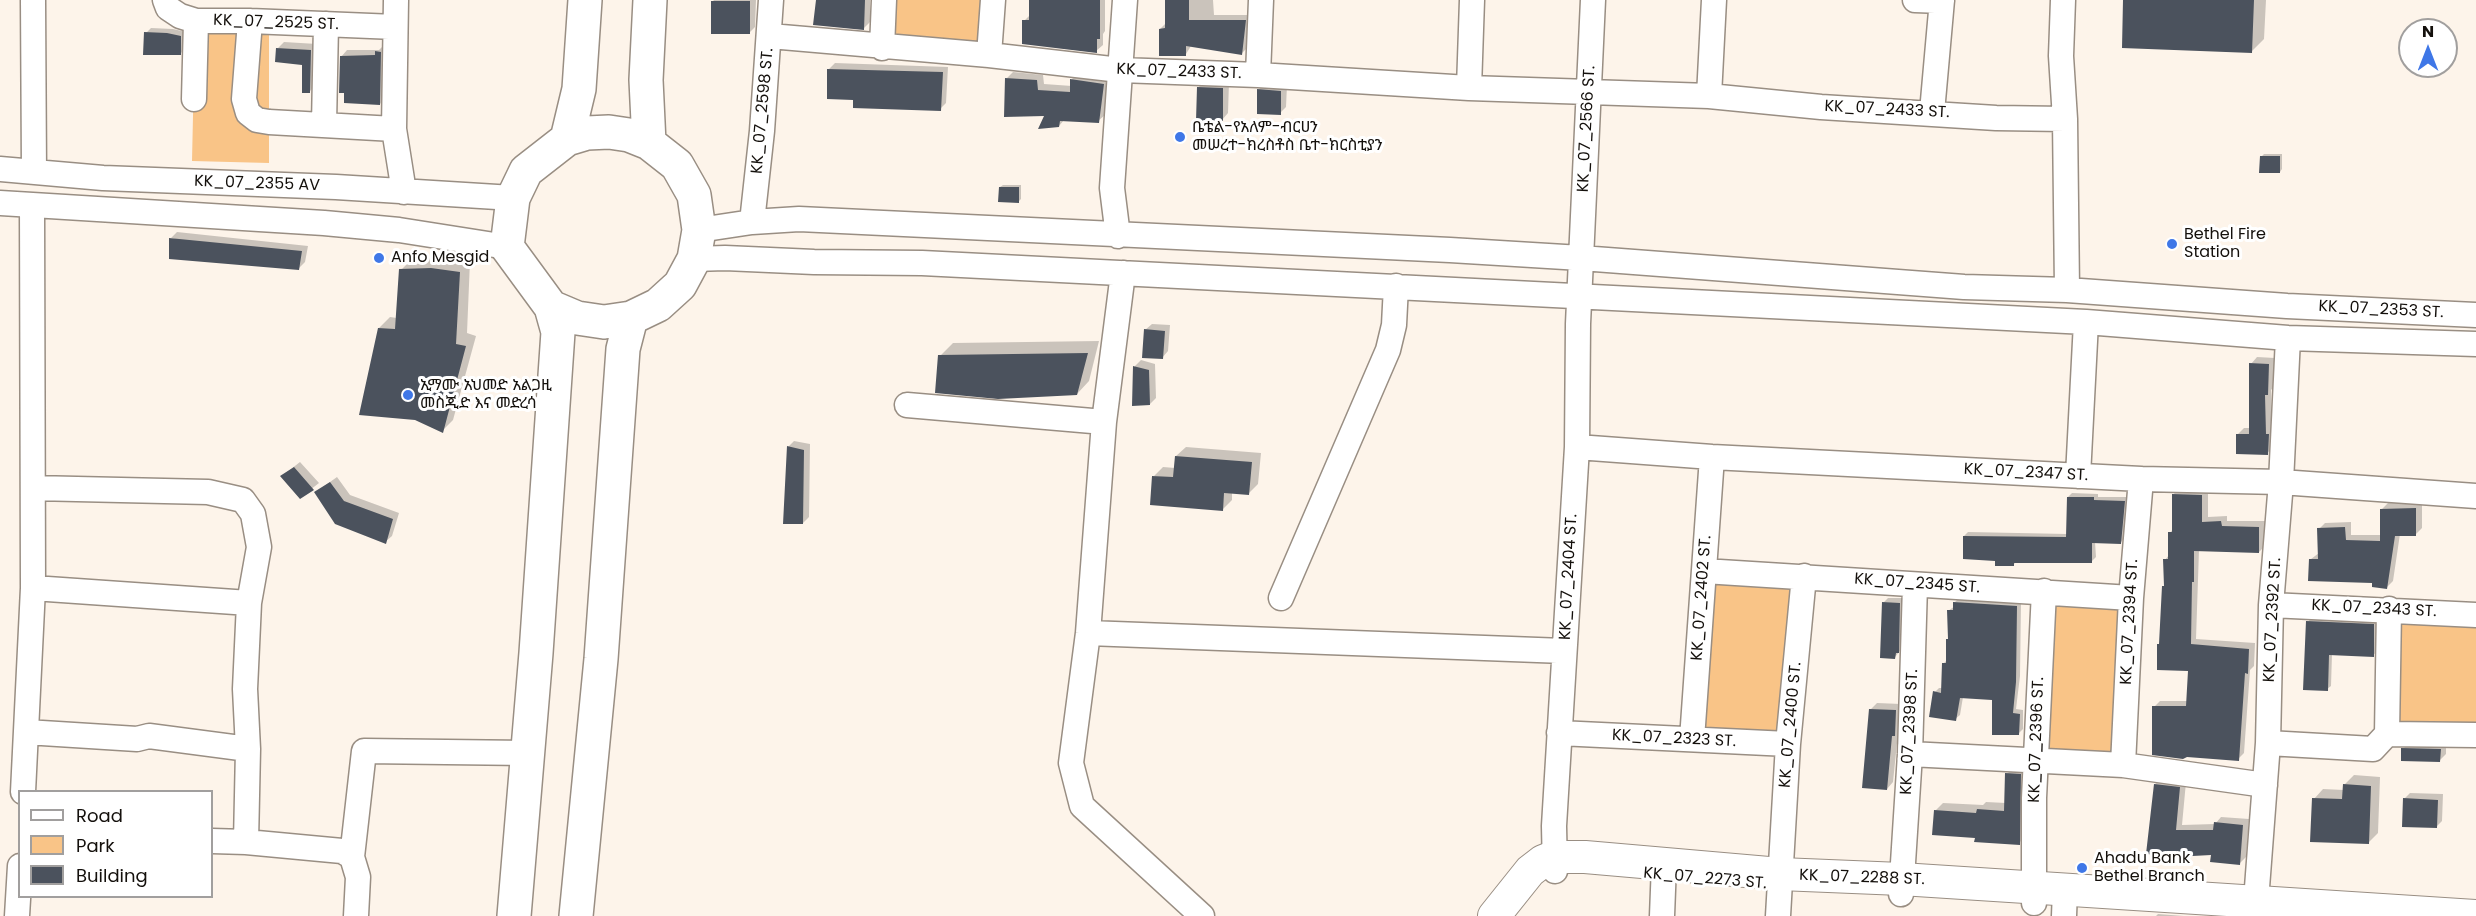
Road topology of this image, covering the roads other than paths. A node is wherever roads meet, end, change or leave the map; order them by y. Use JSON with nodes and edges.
{"nodes":[{"id":1,"x":33,"y":0,"type":"edge"},
{"id":2,"x":165,"y":0,"type":"edge"},
{"id":3,"x":396,"y":0,"type":"edge"},
{"id":4,"x":585,"y":0,"type":"edge"},
{"id":5,"x":650,"y":0,"type":"edge"},
{"id":6,"x":771,"y":0,"type":"edge"},
{"id":7,"x":884,"y":0,"type":"edge"},
{"id":8,"x":993,"y":0,"type":"edge"},
{"id":9,"x":1125,"y":0,"type":"edge"},
{"id":10,"x":1262,"y":0,"type":"edge"},
{"id":11,"x":1472,"y":0,"type":"edge"},
{"id":12,"x":1593,"y":0,"type":"edge"},
{"id":13,"x":1714,"y":0,"type":"edge"},
{"id":14,"x":1915,"y":0,"type":"edge"},
{"id":15,"x":2063,"y":0,"type":"edge"},
{"id":16,"x":1942,"y":1,"type":"edge"},
{"id":17,"x":196,"y":21,"type":"junction"},
{"id":18,"x":250,"y":21,"type":"junction"},
{"id":19,"x":326,"y":24,"type":"junction"},
{"id":20,"x":395,"y":27,"type":"junction"},
{"id":21,"x":770,"y":36,"type":"junction"},
{"id":22,"x":882,"y":48,"type":"junction"},
{"id":23,"x":989,"y":55,"type":"junction"},
{"id":24,"x":1119,"y":70,"type":"junction"},
{"id":25,"x":1258,"y":75,"type":"junction"},
{"id":26,"x":1469,"y":88,"type":"junction"},
{"id":27,"x":1589,"y":91,"type":"junction"},
{"id":28,"x":1709,"y":96,"type":"junction"},
{"id":29,"x":194,"y":99,"type":"dead end"},
{"id":30,"x":1932,"y":112,"type":"junction"},
{"id":31,"x":2065,"y":119,"type":"junction"},
{"id":32,"x":324,"y":125,"type":"junction"},
{"id":33,"x":394,"y":129,"type":"junction"},
{"id":34,"x":567,"y":139,"type":"junction"},
{"id":35,"x":649,"y":143,"type":"junction"},
{"id":36,"x":0,"y":169,"type":"edge"},
{"id":37,"x":34,"y":172,"type":"junction"},
{"id":38,"x":404,"y":192,"type":"junction"},
{"id":39,"x":513,"y":198,"type":"junction"},
{"id":40,"x":0,"y":203,"type":"edge"},
{"id":41,"x":32,"y":205,"type":"junction"},
{"id":42,"x":752,"y":222,"type":"junction"},
{"id":43,"x":1118,"y":236,"type":"junction"},
{"id":44,"x":697,"y":244,"type":"junction"},
{"id":45,"x":507,"y":247,"type":"junction"},
{"id":46,"x":1581,"y":258,"type":"junction"},
{"id":47,"x":1123,"y":273,"type":"junction"},
{"id":48,"x":1396,"y":286,"type":"junction"},
{"id":49,"x":2067,"y":290,"type":"junction"},
{"id":50,"x":2121,"y":293,"type":"junction"},
{"id":51,"x":1579,"y":297,"type":"junction"},
{"id":52,"x":551,"y":307,"type":"junction"},
{"id":53,"x":2476,"y":315,"type":"edge"},
{"id":54,"x":631,"y":318,"type":"junction"},
{"id":55,"x":2086,"y":322,"type":"junction"},
{"id":56,"x":2118,"y":324,"type":"junction"},
{"id":57,"x":2288,"y":338,"type":"junction"},
{"id":58,"x":2476,"y":344,"type":"edge"},
{"id":59,"x":907,"y":405,"type":"dead end"},
{"id":60,"x":1104,"y":422,"type":"junction"},
{"id":61,"x":1577,"y":447,"type":"junction"},
{"id":62,"x":1712,"y":457,"type":"junction"},
{"id":63,"x":2078,"y":476,"type":"junction"},
{"id":64,"x":2140,"y":479,"type":"junction"},
{"id":65,"x":2281,"y":482,"type":"junction"},
{"id":66,"x":33,"y":488,"type":"junction"},
{"id":67,"x":2476,"y":496,"type":"edge"},
{"id":68,"x":1704,"y":570,"type":"junction"},
{"id":69,"x":1804,"y":576,"type":"junction"},
{"id":70,"x":1915,"y":585,"type":"junction"},
{"id":71,"x":33,"y":588,"type":"junction"},
{"id":72,"x":2044,"y":591,"type":"junction"},
{"id":73,"x":1281,"y":598,"type":"dead end"},
{"id":74,"x":2131,"y":598,"type":"junction"},
{"id":75,"x":249,"y":603,"type":"junction"},
{"id":76,"x":2271,"y":605,"type":"junction"},
{"id":77,"x":2389,"y":609,"type":"junction"},
{"id":78,"x":2476,"y":615,"type":"edge"},
{"id":79,"x":1088,"y":633,"type":"junction"},
{"id":80,"x":1564,"y":651,"type":"junction"},
{"id":81,"x":26,"y":732,"type":"junction"},
{"id":82,"x":1559,"y":733,"type":"junction"},
{"id":83,"x":2386,"y":734,"type":"junction"},
{"id":84,"x":2476,"y":735,"type":"edge"},
{"id":85,"x":1692,"y":739,"type":"junction"},
{"id":86,"x":2268,"y":743,"type":"junction"},
{"id":87,"x":1788,"y":744,"type":"junction"},
{"id":88,"x":248,"y":749,"type":"junction"},
{"id":89,"x":528,"y":753,"type":"junction"},
{"id":90,"x":1910,"y":754,"type":"junction"},
{"id":91,"x":2036,"y":762,"type":"junction"},
{"id":92,"x":2123,"y":765,"type":"junction"},
{"id":93,"x":2265,"y":784,"type":"junction"},
{"id":94,"x":23,"y":790,"type":"edge"},
{"id":95,"x":213,"y":841,"type":"edge"},
{"id":96,"x":246,"y":842,"type":"junction"},
{"id":97,"x":352,"y":857,"type":"junction"},
{"id":98,"x":1554,"y":864,"type":"junction"},
{"id":99,"x":1664,"y":870,"type":"junction"},
{"id":100,"x":1901,"y":886,"type":"junction"},
{"id":101,"x":1779,"y":892,"type":"edge"},
{"id":102,"x":18,"y":898,"type":"edge"},
{"id":103,"x":2052,"y":900,"type":"edge"},
{"id":104,"x":2183,"y":907,"type":"edge"},
{"id":105,"x":2255,"y":908,"type":"junction"},
{"id":106,"x":17,"y":916,"type":"edge"},
{"id":107,"x":356,"y":916,"type":"edge"},
{"id":108,"x":514,"y":916,"type":"edge"},
{"id":109,"x":576,"y":916,"type":"edge"},
{"id":110,"x":1202,"y":916,"type":"edge"},
{"id":111,"x":1494,"y":916,"type":"edge"},
{"id":112,"x":1512,"y":916,"type":"edge"},
{"id":113,"x":1662,"y":916,"type":"edge"},
{"id":114,"x":2286,"y":916,"type":"edge"},
{"id":115,"x":2476,"y":916,"type":"edge"}],
"edges":[{"from":1,"to":37,"type":"street"},
{"from":2,"to":17,"type":"street","name":"KK_07_2525 ST."},
{"from":3,"to":20,"type":"street"},
{"from":4,"to":34,"type":"highway"},
{"from":5,"to":35,"type":"highway"},
{"from":6,"to":21,"type":"street","name":"KK_07_2598 ST."},
{"from":7,"to":22,"type":"street"},
{"from":8,"to":23,"type":"street"},
{"from":9,"to":24,"type":"street"},
{"from":10,"to":25,"type":"street"},
{"from":11,"to":26,"type":"street"},
{"from":12,"to":27,"type":"street","name":"KK_07_2566 ST."},
{"from":13,"to":28,"type":"street"},
{"from":14,"to":16,"type":"street"},
{"from":15,"to":31,"type":"street"},
{"from":16,"to":30,"type":"street"},
{"from":17,"to":18,"type":"street","name":"KK_07_2525 ST."},
{"from":17,"to":29,"type":"street"},
{"from":18,"to":19,"type":"street","name":"KK_07_2525 ST."},
{"from":18,"to":32,"type":"street"},
{"from":19,"to":20,"type":"street","name":"KK_07_2525 ST."},
{"from":19,"to":32,"type":"street"},
{"from":20,"to":33,"type":"street"},
{"from":21,"to":22,"type":"street","name":"KK_07_2433 ST."},
{"from":21,"to":42,"type":"street","name":"KK_07_2598 ST."},
{"from":22,"to":23,"type":"street","name":"KK_07_2433 ST."},
{"from":23,"to":24,"type":"street","name":"KK_07_2433 ST."},
{"from":24,"to":25,"type":"street","name":"KK_07_2433 ST."},
{"from":24,"to":43,"type":"street"},
{"from":25,"to":26,"type":"street","name":"KK_07_2433 ST."},
{"from":26,"to":27,"type":"street","name":"KK_07_2433 ST."},
{"from":27,"to":28,"type":"street","name":"KK_07_2433 ST."},
{"from":27,"to":46,"type":"street","name":"KK_07_2566 ST."},
{"from":28,"to":30,"type":"street","name":"KK_07_2433 ST."},
{"from":30,"to":31,"type":"street","name":"KK_07_2433 ST."},
{"from":31,"to":49,"type":"street"},
{"from":32,"to":33,"type":"street"},
{"from":33,"to":38,"type":"street"},
{"from":34,"to":35,"type":"highway"},
{"from":34,"to":39,"type":"highway"},
{"from":35,"to":44,"type":"highway"},
{"from":36,"to":37,"type":"street","name":"KK_07_2355 AV"},
{"from":37,"to":38,"type":"street","name":"KK_07_2355 AV"},
{"from":38,"to":39,"type":"street","name":"KK_07_2355 AV"},
{"from":39,"to":45,"type":"highway"},
{"from":40,"to":41,"type":"street","name":"KK_07_2355 AV"},
{"from":41,"to":45,"type":"street","name":"KK_07_2355 AV"},
{"from":41,"to":66,"type":"street"},
{"from":42,"to":43,"type":"street","name":"KK_07_2353 ST."},
{"from":42,"to":44,"type":"street","name":"KK_07_2353 ST."},
{"from":43,"to":46,"type":"street","name":"KK_07_2353 ST."},
{"from":44,"to":47,"type":"street","name":"KK_07_2353 ST."},
{"from":44,"to":54,"type":"highway"},
{"from":45,"to":52,"type":"highway"},
{"from":46,"to":49,"type":"street","name":"KK_07_2353 ST."},
{"from":46,"to":51,"type":"street","name":"KK_07_2566 ST."},
{"from":47,"to":48,"type":"street","name":"KK_07_2353 ST."},
{"from":47,"to":60,"type":"street"},
{"from":48,"to":51,"type":"street","name":"KK_07_2353 ST."},
{"from":48,"to":73,"type":"street"},
{"from":49,"to":50,"type":"street","name":"KK_07_2353 ST."},
{"from":50,"to":53,"type":"street","name":"KK_07_2353 ST."},
{"from":50,"to":56,"type":"street"},
{"from":51,"to":55,"type":"street","name":"KK_07_2353 ST."},
{"from":51,"to":61,"type":"street","name":"KK_07_2404 ST."},
{"from":52,"to":54,"type":"highway"},
{"from":52,"to":89,"type":"highway"},
{"from":54,"to":109,"type":"highway"},
{"from":55,"to":56,"type":"street","name":"KK_07_2353 ST."},
{"from":55,"to":63,"type":"street"},
{"from":56,"to":57,"type":"street","name":"KK_07_2353 ST."},
{"from":57,"to":58,"type":"street","name":"KK_07_2353 ST."},
{"from":57,"to":65,"type":"street","name":"KK_07_2392 ST."},
{"from":59,"to":60,"type":"street"},
{"from":60,"to":79,"type":"street"},
{"from":61,"to":62,"type":"street","name":"KK_07_2347 ST."},
{"from":61,"to":80,"type":"street","name":"KK_07_2404 ST."},
{"from":62,"to":63,"type":"street","name":"KK_07_2347 ST."},
{"from":62,"to":68,"type":"street","name":"KK_07_2402 ST."},
{"from":63,"to":64,"type":"street","name":"KK_07_2347 ST."},
{"from":64,"to":65,"type":"street","name":"KK_07_2347 ST."},
{"from":64,"to":74,"type":"street","name":"KK_07_2394 ST."},
{"from":65,"to":67,"type":"street","name":"KK_07_2347 ST."},
{"from":65,"to":76,"type":"street","name":"KK_07_2392 ST."},
{"from":66,"to":71,"type":"street"},
{"from":66,"to":75,"type":"street"},
{"from":68,"to":69,"type":"street","name":"KK_07_2345 ST."},
{"from":68,"to":85,"type":"street","name":"KK_07_2402 ST."},
{"from":69,"to":70,"type":"street","name":"KK_07_2345 ST."},
{"from":69,"to":87,"type":"street","name":"KK_07_2400 ST."},
{"from":70,"to":72,"type":"street","name":"KK_07_2345 ST."},
{"from":70,"to":90,"type":"street","name":"KK_07_2398 ST."},
{"from":71,"to":75,"type":"street"},
{"from":71,"to":81,"type":"street"},
{"from":72,"to":74,"type":"street","name":"KK_07_2345 ST."},
{"from":72,"to":91,"type":"street","name":"KK_07_2396 ST."},
{"from":74,"to":92,"type":"street","name":"KK_07_2394 ST."},
{"from":75,"to":88,"type":"street"},
{"from":76,"to":77,"type":"street","name":"KK_07_2343 ST."},
{"from":76,"to":86,"type":"street","name":"KK_07_2392 ST."},
{"from":77,"to":78,"type":"street","name":"KK_07_2343 ST."},
{"from":77,"to":83,"type":"street"},
{"from":79,"to":80,"type":"street"},
{"from":79,"to":110,"type":"street"},
{"from":80,"to":82,"type":"street","name":"KK_07_2404 ST."},
{"from":81,"to":88,"type":"street"},
{"from":81,"to":94,"type":"street"},
{"from":82,"to":85,"type":"street","name":"KK_07_2323 ST."},
{"from":82,"to":98,"type":"street","name":"KK_07_2404 ST."},
{"from":83,"to":84,"type":"street"},
{"from":83,"to":86,"type":"street"},
{"from":85,"to":87,"type":"street","name":"KK_07_2323 ST."},
{"from":86,"to":93,"type":"street","name":"KK_07_2392 ST."},
{"from":87,"to":101,"type":"street","name":"KK_07_2400 ST."},
{"from":88,"to":96,"type":"street"},
{"from":89,"to":97,"type":"street"},
{"from":89,"to":108,"type":"highway"},
{"from":90,"to":91,"type":"street"},
{"from":90,"to":100,"type":"street","name":"KK_07_2398 ST."},
{"from":91,"to":92,"type":"street"},
{"from":91,"to":103,"type":"street","name":"KK_07_2396 ST."},
{"from":92,"to":93,"type":"street"},
{"from":93,"to":105,"type":"street","name":"KK_07_2392 ST."},
{"from":95,"to":96,"type":"street"},
{"from":96,"to":97,"type":"street"},
{"from":97,"to":107,"type":"street"},
{"from":98,"to":99,"type":"main road","name":"KK_07_2273 ST."},
{"from":98,"to":111,"type":"main road"},
{"from":98,"to":112,"type":"main road"},
{"from":99,"to":101,"type":"main road","name":"KK_07_2273 ST."},
{"from":99,"to":113,"type":"street"},
{"from":100,"to":101,"type":"main road","name":"KK_07_2273 ST."},
{"from":100,"to":103,"type":"main road","name":"KK_07_2273 ST."},
{"from":102,"to":106,"type":"street"},
{"from":103,"to":104,"type":"main road","name":"KK_07_2273 ST."},
{"from":104,"to":105,"type":"main road","name":"KK_07_2273 ST."},
{"from":105,"to":114,"type":"main road","name":"KK_07_2273 ST."},
{"from":105,"to":115,"type":"main road","name":"KK_07_2273 ST."}]}
